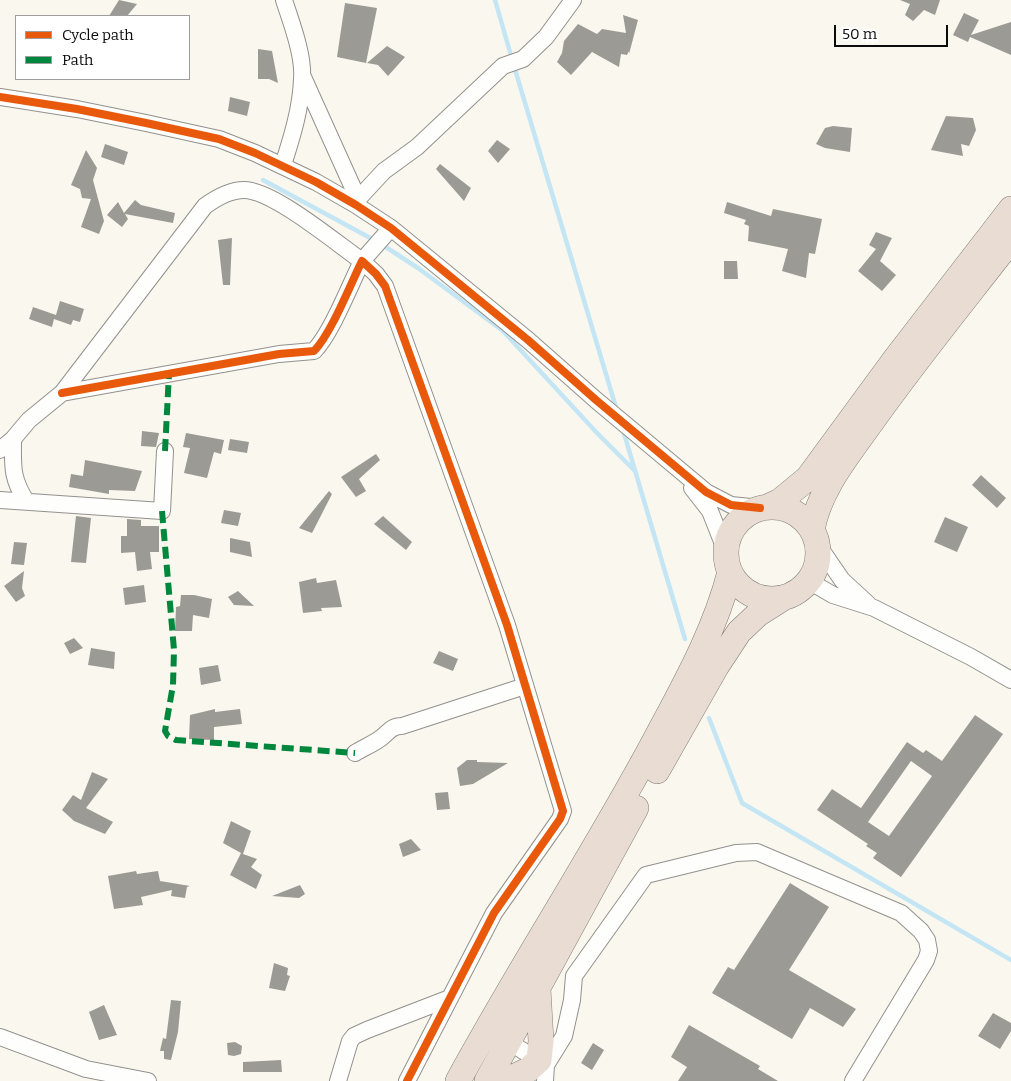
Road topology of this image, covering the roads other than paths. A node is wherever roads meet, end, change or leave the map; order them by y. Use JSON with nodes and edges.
{"nodes":[{"id":1,"x":284,"y":0,"type":"edge"},
{"id":2,"x":573,"y":0,"type":"edge"},
{"id":3,"x":302,"y":77,"type":"junction"},
{"id":4,"x":0,"y":97,"type":"edge"},
{"id":5,"x":283,"y":165,"type":"junction"},
{"id":6,"x":357,"y":202,"type":"junction"},
{"id":7,"x":1011,"y":209,"type":"edge"},
{"id":8,"x":391,"y":228,"type":"junction"},
{"id":9,"x":1011,"y":240,"type":"edge"},
{"id":10,"x":362,"y":261,"type":"junction"},
{"id":11,"x":62,"y":393,"type":"junction"},
{"id":12,"x":13,"y":439,"type":"junction"},
{"id":13,"x":0,"y":450,"type":"edge"},
{"id":14,"x":165,"y":451,"type":"dead end"},
{"id":15,"x":679,"y":472,"type":"junction"},
{"id":16,"x":0,"y":500,"type":"edge"},
{"id":17,"x":26,"y":501,"type":"junction"},
{"id":18,"x":763,"y":507,"type":"junction"},
{"id":19,"x":815,"y":537,"type":"junction"},
{"id":20,"x":728,"y":561,"type":"junction"},
{"id":21,"x":808,"y":581,"type":"junction"},
{"id":22,"x":785,"y":597,"type":"junction"},
{"id":23,"x":874,"y":608,"type":"junction"},
{"id":24,"x":1011,"y":680,"type":"edge"},
{"id":25,"x":525,"y":686,"type":"junction"},
{"id":26,"x":354,"y":752,"type":"dead end"},
{"id":27,"x":538,"y":990,"type":"junction"},
{"id":28,"x":450,"y":998,"type":"junction"},
{"id":29,"x":0,"y":1037,"type":"edge"},
{"id":30,"x":509,"y":1042,"type":"junction"},
{"id":31,"x":543,"y":1069,"type":"edge"},
{"id":32,"x":148,"y":1081,"type":"edge"},
{"id":33,"x":338,"y":1081,"type":"edge"},
{"id":34,"x":408,"y":1081,"type":"edge"},
{"id":35,"x":458,"y":1081,"type":"edge"},
{"id":36,"x":487,"y":1081,"type":"edge"},
{"id":37,"x":505,"y":1081,"type":"edge"},
{"id":38,"x":854,"y":1081,"type":"edge"}],
"edges":[{"from":1,"to":3,"type":"street"},
{"from":2,"to":6,"type":"street"},
{"from":3,"to":5,"type":"street"},
{"from":3,"to":6,"type":"street"},
{"from":4,"to":5,"type":"street"},
{"from":5,"to":6,"type":"street"},
{"from":6,"to":8,"type":"street"},
{"from":7,"to":18,"type":"highway"},
{"from":8,"to":10,"type":"street"},
{"from":8,"to":15,"type":"street"},
{"from":9,"to":19,"type":"highway"},
{"from":10,"to":11,"type":"street"},
{"from":10,"to":11,"type":"street"},
{"from":10,"to":25,"type":"street"},
{"from":11,"to":12,"type":"street"},
{"from":12,"to":13,"type":"street"},
{"from":12,"to":17,"type":"street"},
{"from":14,"to":17,"type":"street"},
{"from":15,"to":18,"type":"street"},
{"from":15,"to":20,"type":"street"},
{"from":16,"to":17,"type":"street"},
{"from":18,"to":19,"type":"highway"},
{"from":18,"to":20,"type":"highway"},
{"from":19,"to":21,"type":"highway"},
{"from":19,"to":23,"type":"street"},
{"from":20,"to":22,"type":"highway"},
{"from":20,"to":35,"type":"highway"},
{"from":21,"to":22,"type":"highway"},
{"from":21,"to":23,"type":"street"},
{"from":22,"to":27,"type":"highway"},
{"from":23,"to":24,"type":"street"},
{"from":25,"to":26,"type":"street"},
{"from":25,"to":28,"type":"street"},
{"from":27,"to":30,"type":"highway"},
{"from":27,"to":31,"type":"highway"},
{"from":28,"to":33,"type":"street"},
{"from":28,"to":34,"type":"street"},
{"from":29,"to":32,"type":"street"},
{"from":30,"to":31,"type":"street"},
{"from":30,"to":36,"type":"highway"},
{"from":31,"to":37,"type":"highway"},
{"from":31,"to":38,"type":"street"}]}
